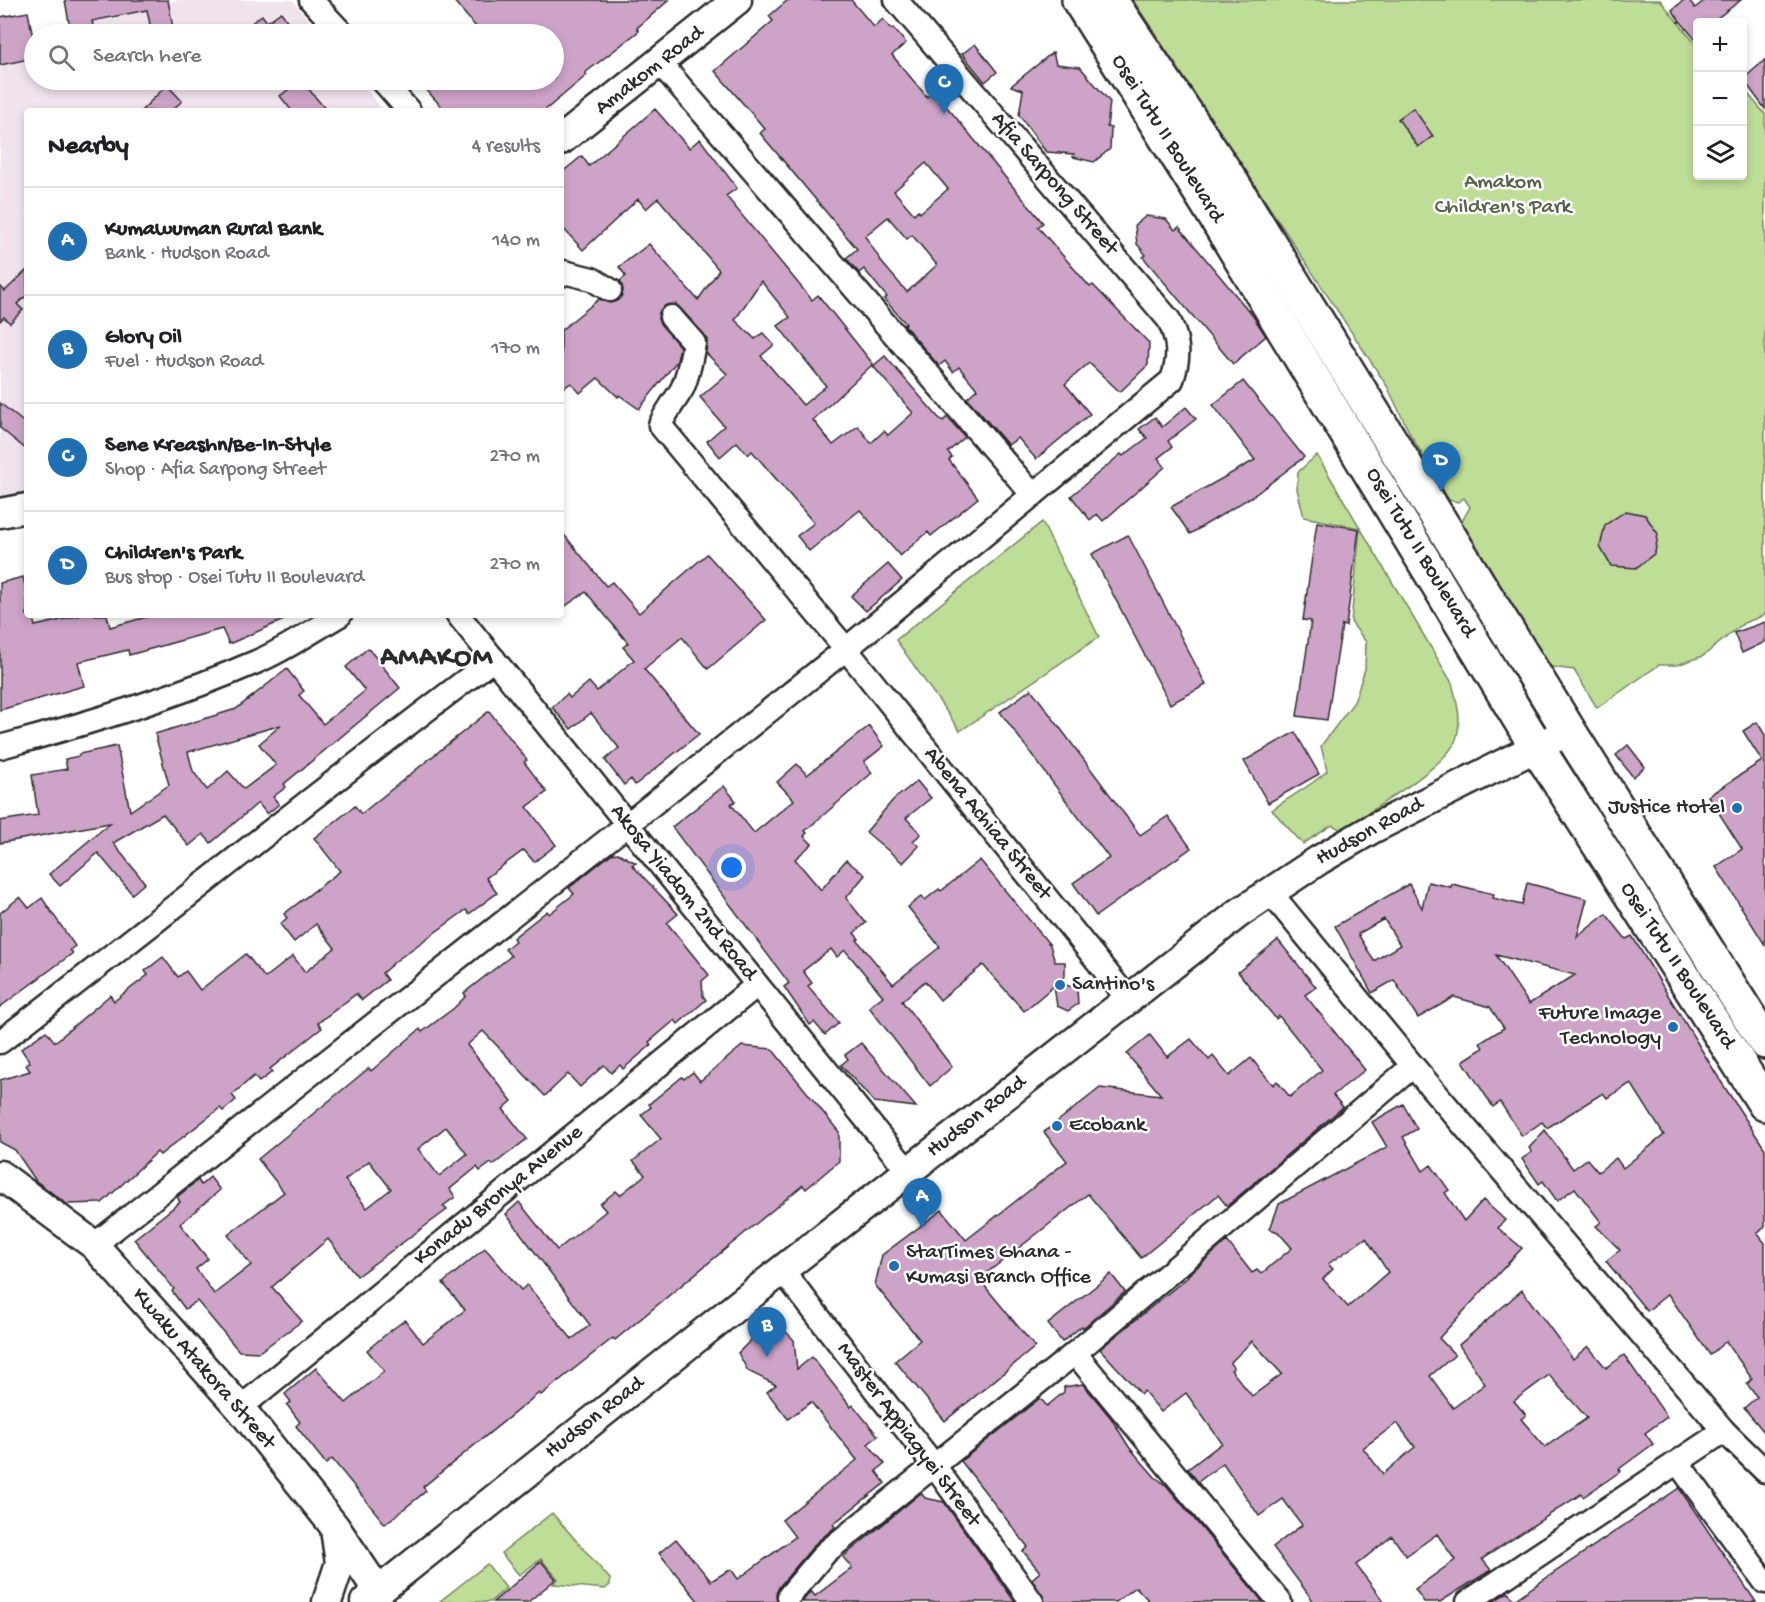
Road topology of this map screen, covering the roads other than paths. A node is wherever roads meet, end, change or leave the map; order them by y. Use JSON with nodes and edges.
{"nodes":[{"id":1,"x":311,"y":0,"type":"edge"},
{"id":2,"x":737,"y":0,"type":"edge"},
{"id":3,"x":896,"y":0,"type":"edge"},
{"id":4,"x":1079,"y":0,"type":"edge"},
{"id":5,"x":1110,"y":0,"type":"edge"},
{"id":6,"x":334,"y":24,"type":"edge"},
{"id":7,"x":660,"y":63,"type":"junction"},
{"id":8,"x":391,"y":90,"type":"edge"},
{"id":9,"x":406,"y":108,"type":"edge"},
{"id":10,"x":564,"y":138,"type":"edge"},
{"id":11,"x":564,"y":272,"type":"edge"},
{"id":12,"x":610,"y":290,"type":"dead end"},
{"id":13,"x":671,"y":317,"type":"dead end"},
{"id":14,"x":1033,"y":495,"type":"junction"},
{"id":15,"x":24,"y":509,"type":"edge"},
{"id":16,"x":0,"y":513,"type":"edge"},
{"id":17,"x":335,"y":618,"type":"edge"},
{"id":18,"x":460,"y":618,"type":"edge"},
{"id":19,"x":846,"y":649,"type":"junction"},
{"id":20,"x":494,"y":659,"type":"junction"},
{"id":21,"x":1569,"y":732,"type":"junction"},
{"id":22,"x":1536,"y":746,"type":"junction"},
{"id":23,"x":0,"y":747,"type":"edge"},
{"id":24,"x":628,"y":824,"type":"junction"},
{"id":25,"x":1270,"y":892,"type":"junction"},
{"id":26,"x":758,"y":985,"type":"junction"},
{"id":27,"x":1128,"y":999,"type":"junction"},
{"id":28,"x":0,"y":1042,"type":"edge"},
{"id":29,"x":1765,"y":1042,"type":"edge"},
{"id":30,"x":1413,"y":1066,"type":"junction"},
{"id":31,"x":1765,"y":1104,"type":"edge"},
{"id":32,"x":908,"y":1172,"type":"junction"},
{"id":33,"x":0,"y":1175,"type":"edge"},
{"id":34,"x":94,"y":1245,"type":"junction"},
{"id":35,"x":782,"y":1270,"type":"junction"},
{"id":36,"x":1075,"y":1353,"type":"junction"},
{"id":37,"x":240,"y":1408,"type":"junction"},
{"id":38,"x":1724,"y":1431,"type":"junction"},
{"id":39,"x":1678,"y":1463,"type":"junction"},
{"id":40,"x":933,"y":1464,"type":"junction"},
{"id":41,"x":1765,"y":1471,"type":"edge"},
{"id":42,"x":335,"y":1527,"type":"junction"},
{"id":43,"x":1765,"y":1582,"type":"edge"},
{"id":44,"x":789,"y":1596,"type":"dead end"},
{"id":45,"x":377,"y":1598,"type":"edge"},
{"id":46,"x":327,"y":1602,"type":"edge"},
{"id":47,"x":1032,"y":1602,"type":"edge"},
{"id":48,"x":1280,"y":1602,"type":"edge"},
{"id":49,"x":1468,"y":1602,"type":"edge"}],
"edges":[{"from":1,"to":6,"type":"street"},
{"from":2,"to":7,"type":"street","name":"Amakom Road"},
{"from":3,"to":14,"type":"street","name":"Afia Sarpong Street"},
{"from":4,"to":22,"type":"main road","name":"Osei Tutu II Boulevard"},
{"from":5,"to":21,"type":"main road","name":"Osei Tutu II Boulevard"},
{"from":7,"to":10,"type":"street","name":"Amakom Road"},
{"from":7,"to":14,"type":"street"},
{"from":8,"to":9,"type":"street"},
{"from":11,"to":12,"type":"street"},
{"from":13,"to":19,"type":"street","name":"Abena Achiaa Street"},
{"from":14,"to":19,"type":"street"},
{"from":15,"to":16,"type":"street"},
{"from":17,"to":23,"type":"street"},
{"from":18,"to":20,"type":"street","name":"Akosa Yiadom 2nd Road"},
{"from":19,"to":24,"type":"street"},
{"from":19,"to":27,"type":"street","name":"Abena Achiaa Street"},
{"from":20,"to":24,"type":"street","name":"Akosa Yiadom 2nd Road"},
{"from":20,"to":28,"type":"street"},
{"from":21,"to":22,"type":"street","name":"Hudson Road"},
{"from":21,"to":29,"type":"main road","name":"Osei Tutu II Boulevard"},
{"from":22,"to":25,"type":"street","name":"Hudson Road"},
{"from":22,"to":31,"type":"main road","name":"Osei Tutu II Boulevard"},
{"from":24,"to":26,"type":"street","name":"Akosa Yiadom 2nd Road"},
{"from":24,"to":34,"type":"street"},
{"from":25,"to":27,"type":"street","name":"Hudson Road"},
{"from":25,"to":30,"type":"street"},
{"from":26,"to":32,"type":"street","name":"Akosa Yiadom 2nd Road"},
{"from":26,"to":37,"type":"street","name":"Konadu Bronya Avenue"},
{"from":27,"to":32,"type":"street","name":"Hudson Road"},
{"from":30,"to":36,"type":"street"},
{"from":30,"to":38,"type":"street"},
{"from":32,"to":35,"type":"street","name":"Hudson Road"},
{"from":33,"to":34,"type":"street","name":"Kwaku Atakora Street"},
{"from":34,"to":37,"type":"street","name":"Kwaku Atakora Street"},
{"from":35,"to":40,"type":"street","name":"Master Appiagyei Street"},
{"from":35,"to":45,"type":"street","name":"Hudson Road"},
{"from":36,"to":40,"type":"street"},
{"from":36,"to":48,"type":"street"},
{"from":37,"to":42,"type":"street","name":"Kwaku Atakora Street"},
{"from":38,"to":39,"type":"street"},
{"from":38,"to":41,"type":"street"},
{"from":39,"to":43,"type":"street"},
{"from":39,"to":49,"type":"street"},
{"from":40,"to":44,"type":"street"},
{"from":40,"to":47,"type":"street","name":"Master Appiagyei Street"},
{"from":42,"to":45,"type":"street","name":"Kwaku Atakora Street"},
{"from":42,"to":46,"type":"street"}]}
